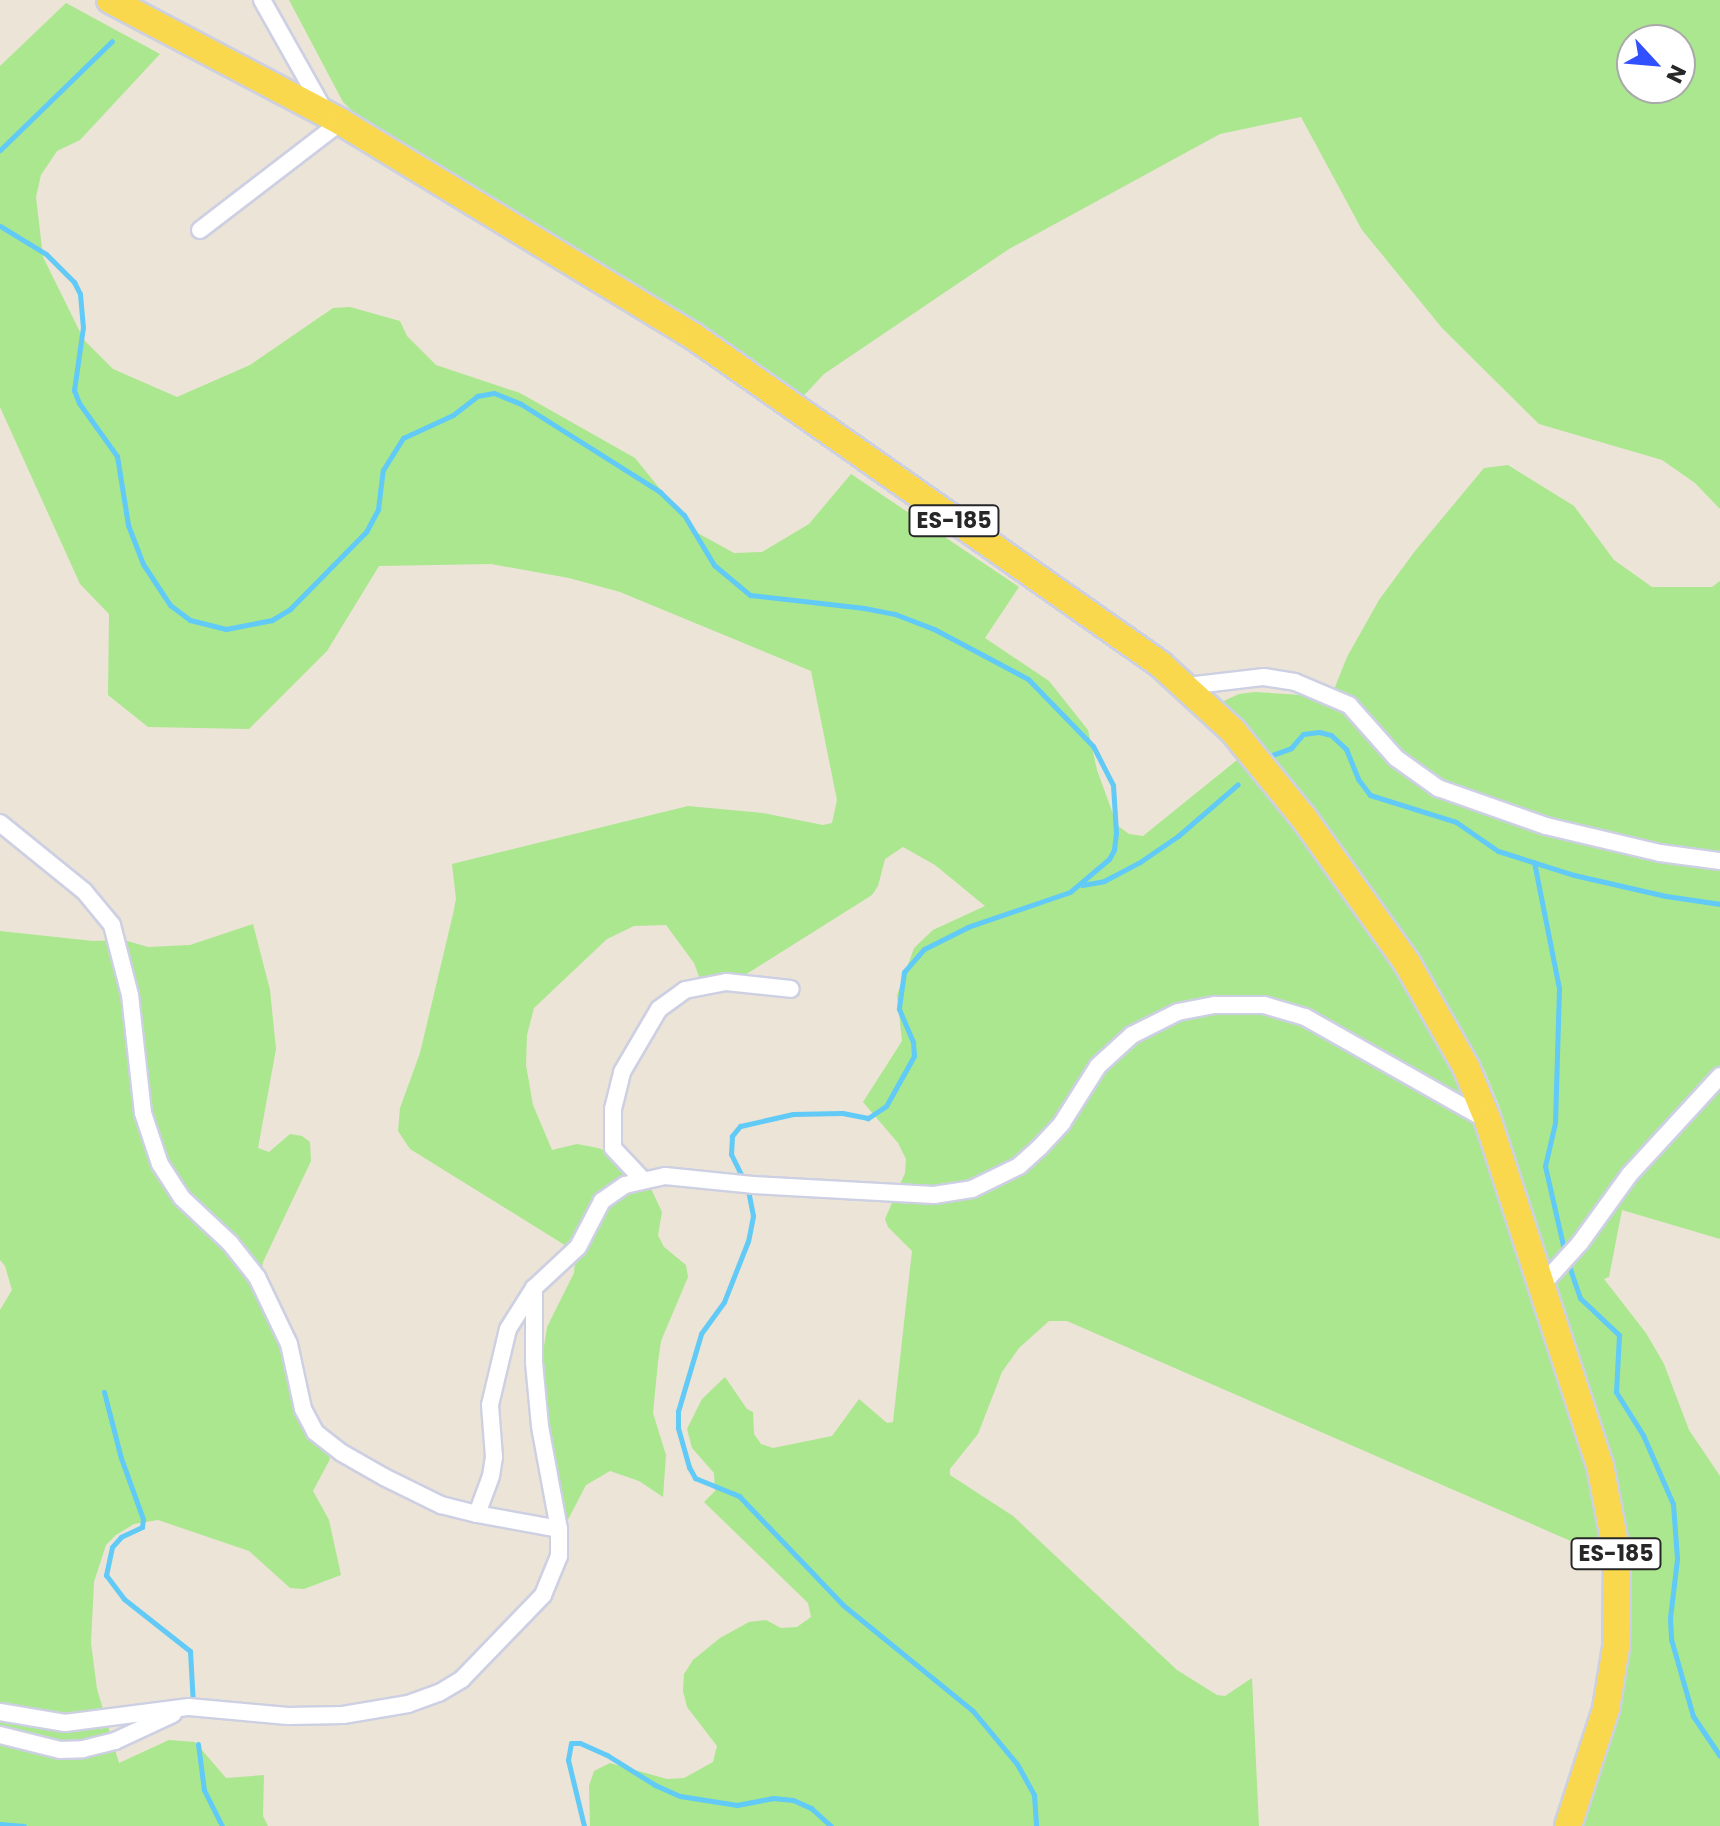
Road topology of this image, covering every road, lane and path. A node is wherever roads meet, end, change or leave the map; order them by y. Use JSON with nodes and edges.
{"nodes":[{"id":1,"x":110,"y":0,"type":"edge"},
{"id":2,"x":262,"y":0,"type":"edge"},
{"id":3,"x":333,"y":118,"type":"junction"},
{"id":4,"x":200,"y":230,"type":"dead end"},
{"id":5,"x":1187,"y":686,"type":"junction"},
{"id":6,"x":0,"y":823,"type":"edge"},
{"id":7,"x":1720,"y":861,"type":"edge"},
{"id":8,"x":791,"y":989,"type":"dead end"},
{"id":9,"x":1720,"y":1076,"type":"edge"},
{"id":10,"x":1488,"y":1121,"type":"junction"},
{"id":11,"x":643,"y":1180,"type":"junction"},
{"id":12,"x":1540,"y":1287,"type":"junction"},
{"id":13,"x":534,"y":1288,"type":"junction"},
{"id":14,"x":477,"y":1514,"type":"junction"},
{"id":15,"x":559,"y":1529,"type":"junction"},
{"id":16,"x":189,"y":1707,"type":"junction"},
{"id":17,"x":0,"y":1712,"type":"edge"},
{"id":18,"x":0,"y":1735,"type":"edge"},
{"id":19,"x":1568,"y":1826,"type":"edge"}],
"edges":[{"from":1,"to":3,"type":"main road","number":"ES-185"},
{"from":2,"to":3,"type":"street"},
{"from":3,"to":4,"type":"street"},
{"from":3,"to":5,"type":"main road","number":"ES-185"},
{"from":5,"to":7,"type":"street"},
{"from":5,"to":10,"type":"main road","number":"ES-185"},
{"from":6,"to":14,"type":"street"},
{"from":8,"to":11,"type":"street"},
{"from":9,"to":12,"type":"street"},
{"from":10,"to":11,"type":"street"},
{"from":10,"to":12,"type":"main road","number":"ES-185"},
{"from":11,"to":13,"type":"street"},
{"from":12,"to":19,"type":"main road","number":"ES-185"},
{"from":13,"to":14,"type":"street"},
{"from":13,"to":15,"type":"street"},
{"from":14,"to":15,"type":"street"},
{"from":15,"to":16,"type":"street"},
{"from":16,"to":17,"type":"street"},
{"from":16,"to":18,"type":"street"}]}
